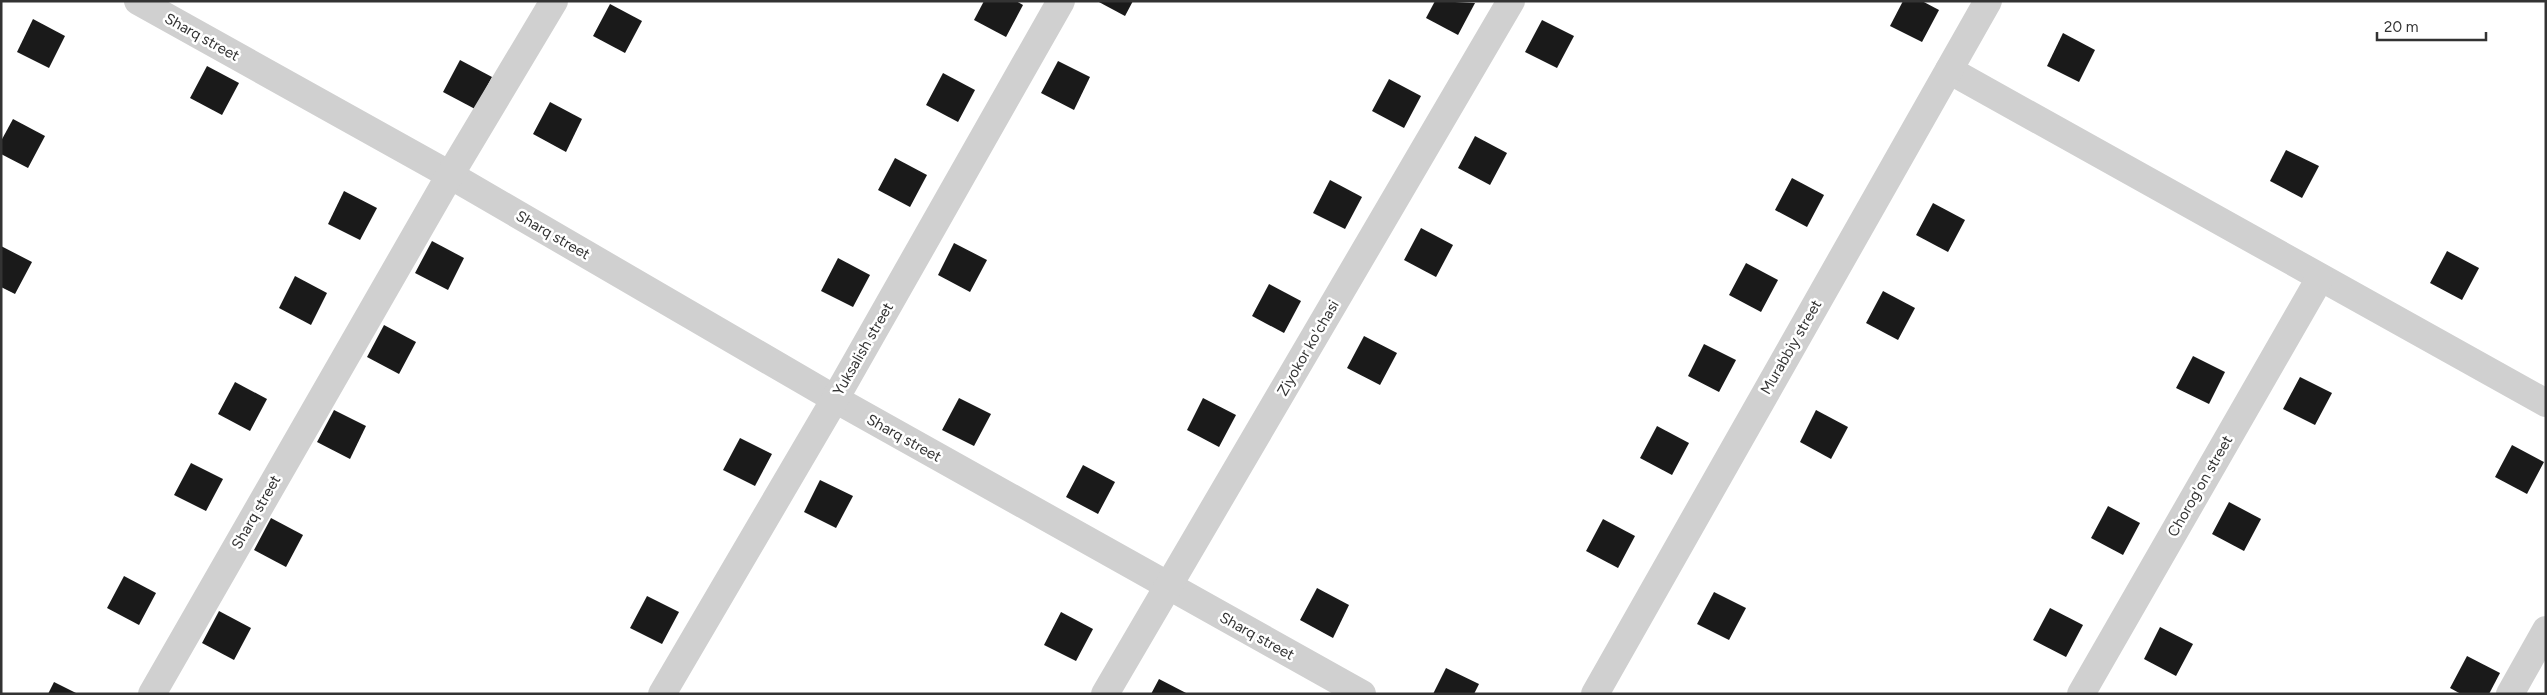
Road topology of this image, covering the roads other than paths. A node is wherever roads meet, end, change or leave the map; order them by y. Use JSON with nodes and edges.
{"nodes":[{"id":1,"x":138,"y":1,"type":"edge"},
{"id":2,"x":554,"y":1,"type":"edge"},
{"id":3,"x":1061,"y":1,"type":"edge"},
{"id":4,"x":1511,"y":1,"type":"edge"},
{"id":5,"x":1988,"y":1,"type":"edge"},
{"id":6,"x":1949,"y":70,"type":"junction"},
{"id":7,"x":450,"y":175,"type":"junction"},
{"id":8,"x":2320,"y":278,"type":"junction"},
{"id":9,"x":834,"y":399,"type":"junction"},
{"id":10,"x":2546,"y":403,"type":"edge"},
{"id":11,"x":1168,"y":586,"type":"junction"},
{"id":12,"x":2546,"y":630,"type":"edge"},
{"id":13,"x":152,"y":694,"type":"edge"},
{"id":14,"x":662,"y":694,"type":"edge"},
{"id":15,"x":1105,"y":694,"type":"edge"},
{"id":16,"x":1362,"y":694,"type":"edge"},
{"id":17,"x":1595,"y":694,"type":"edge"},
{"id":18,"x":2081,"y":694,"type":"edge"},
{"id":19,"x":2510,"y":694,"type":"edge"}],
"edges":[{"from":1,"to":7,"type":"street","name":"Sharq street"},
{"from":2,"to":7,"type":"street","name":"Sharq street"},
{"from":3,"to":9,"type":"street","name":"Yuksalish street"},
{"from":4,"to":11,"type":"street","name":"Ziyokor ko'chasi"},
{"from":5,"to":6,"type":"street","name":"Murabbiy street"},
{"from":6,"to":8,"type":"street"},
{"from":6,"to":17,"type":"street","name":"Murabbiy street"},
{"from":7,"to":9,"type":"street","name":"Sharq street"},
{"from":7,"to":13,"type":"street","name":"Sharq street"},
{"from":8,"to":10,"type":"street"},
{"from":8,"to":18,"type":"street","name":"Chorog'on street"},
{"from":9,"to":11,"type":"street","name":"Sharq street"},
{"from":9,"to":14,"type":"street","name":"Yuksalish street"},
{"from":11,"to":15,"type":"street","name":"Ziyokor ko'chasi"},
{"from":11,"to":16,"type":"street","name":"Sharq street"},
{"from":12,"to":19,"type":"street"}]}
